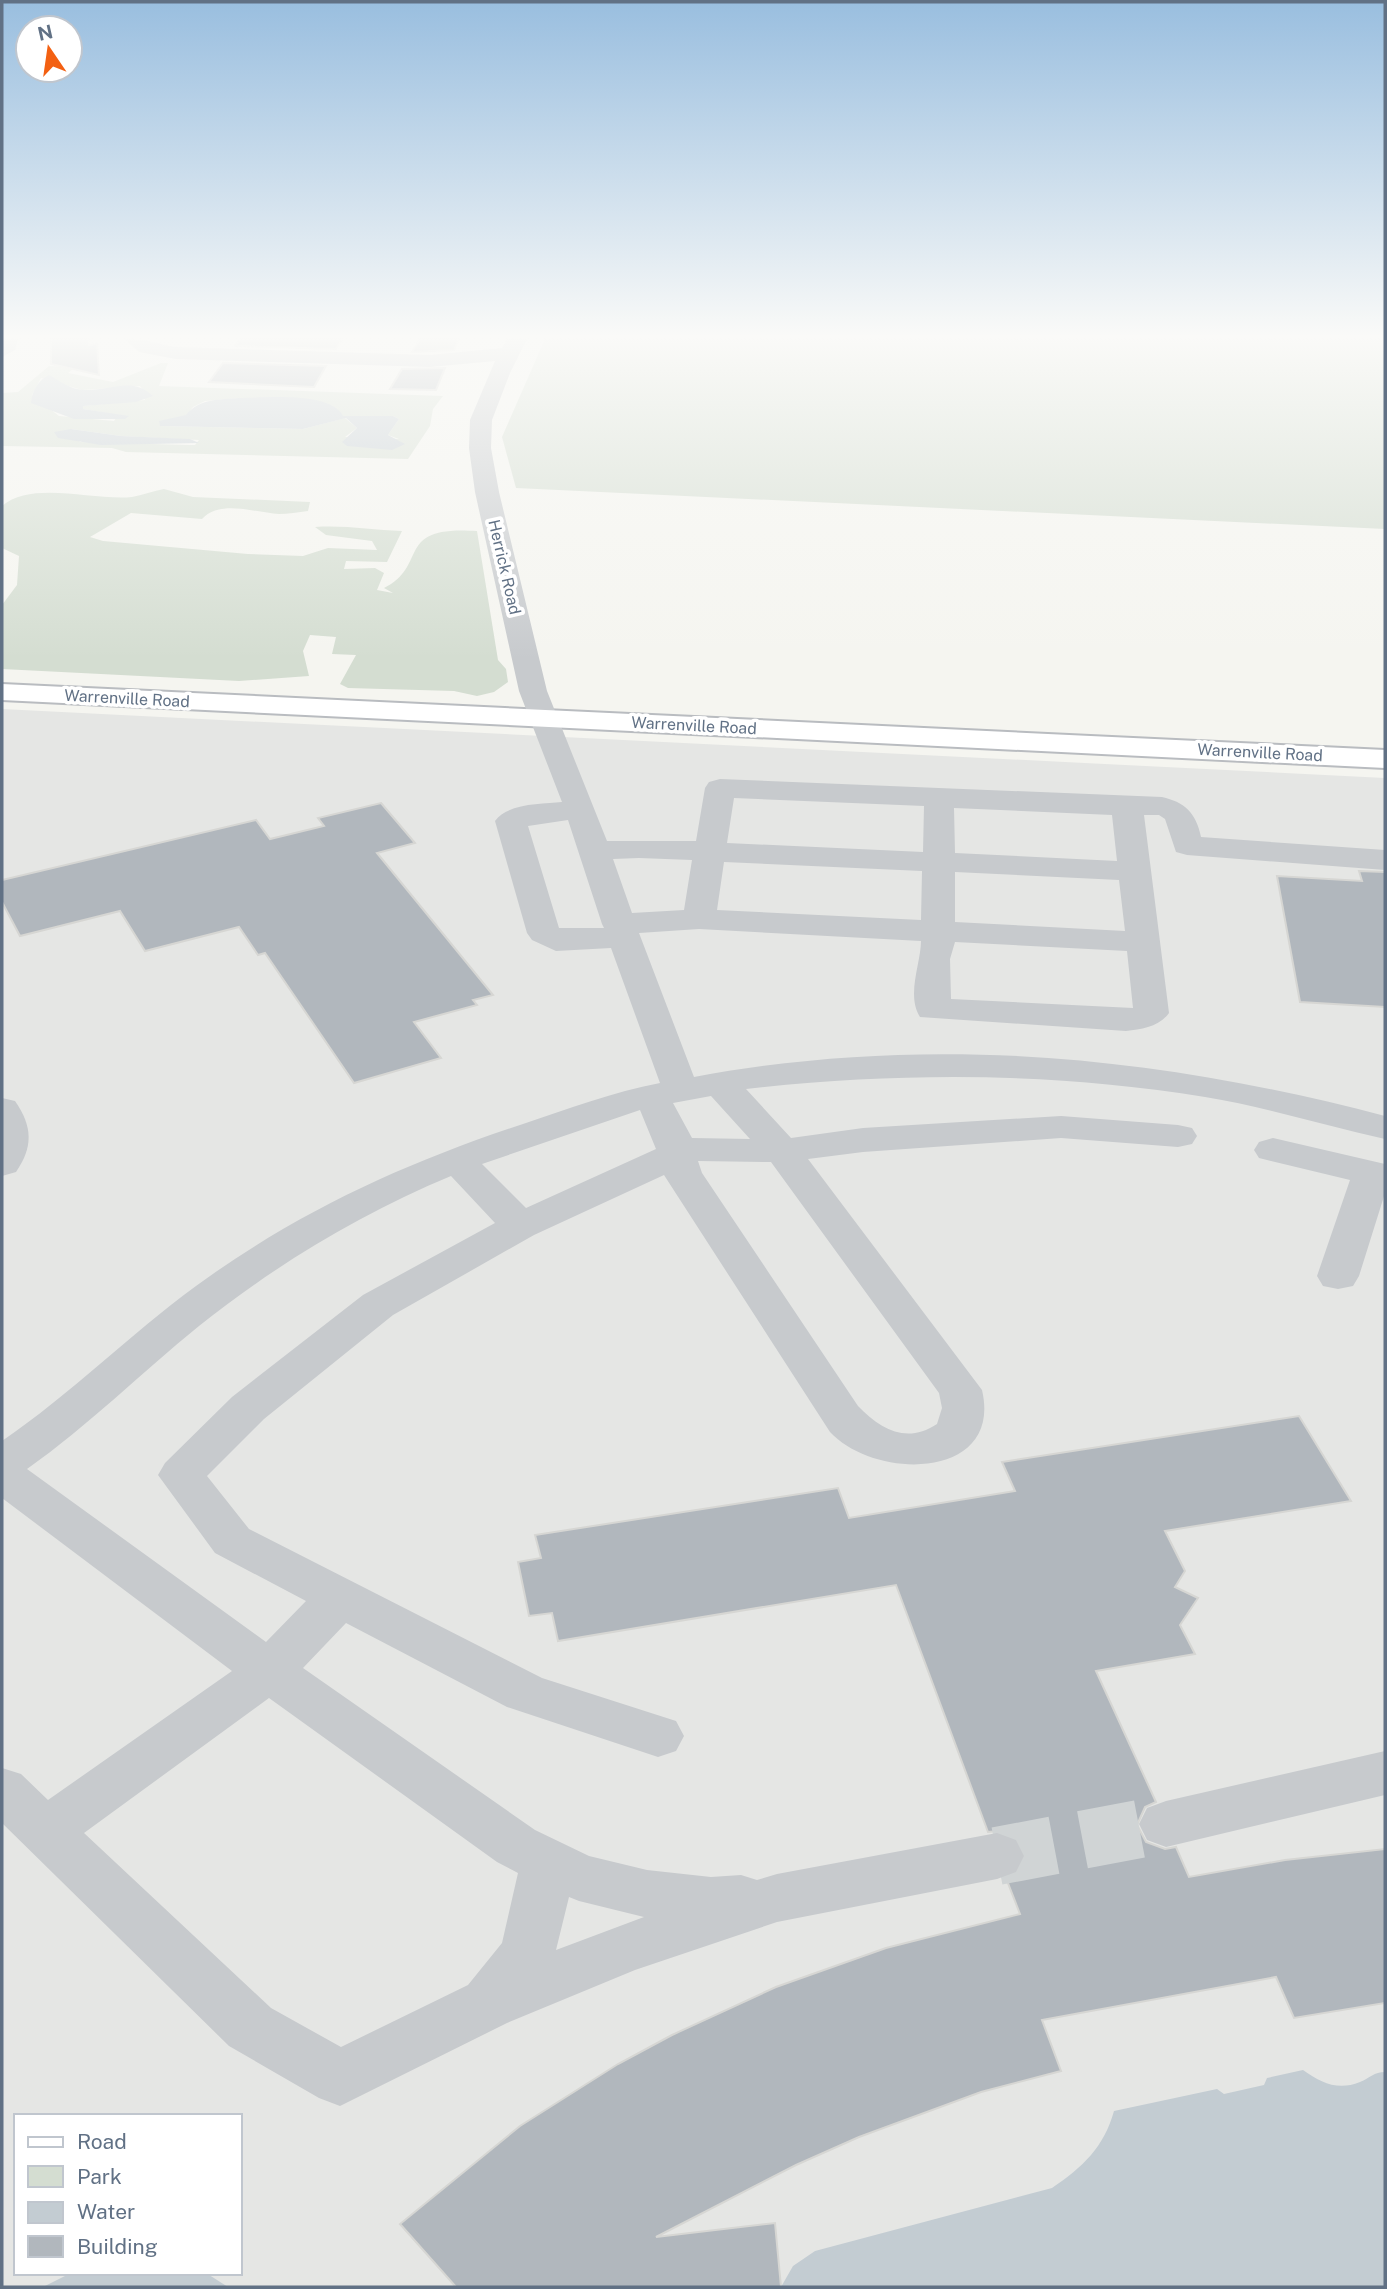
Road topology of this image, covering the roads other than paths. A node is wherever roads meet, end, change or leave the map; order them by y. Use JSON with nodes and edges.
{"nodes":[{"id":1,"x":481,"y":446,"type":"edge"},
{"id":2,"x":2,"y":692,"type":"edge"},
{"id":3,"x":542,"y":717,"type":"junction"},
{"id":4,"x":1385,"y":758,"type":"edge"},
{"id":5,"x":939,"y":797,"type":"junction"},
{"id":6,"x":1127,"y":806,"type":"junction"},
{"id":7,"x":580,"y":809,"type":"junction"},
{"id":8,"x":594,"y":851,"type":"junction"},
{"id":9,"x":709,"y":851,"type":"junction"},
{"id":10,"x":1385,"y":860,"type":"edge"},
{"id":11,"x":938,"y":862,"type":"junction"},
{"id":12,"x":1134,"y":871,"type":"junction"},
{"id":13,"x":699,"y":919,"type":"junction"},
{"id":14,"x":621,"y":930,"type":"junction"},
{"id":15,"x":938,"y":932,"type":"junction"},
{"id":16,"x":1143,"y":942,"type":"junction"},
{"id":17,"x":1053,"y":1068,"type":"junction"},
{"id":18,"x":684,"y":1089,"type":"junction"},
{"id":19,"x":2,"y":1109,"type":"edge"},
{"id":20,"x":1384,"y":1125,"type":"edge"},
{"id":21,"x":1061,"y":1127,"type":"junction"},
{"id":22,"x":1178,"y":1136,"type":"dead end"},
{"id":23,"x":1273,"y":1150,"type":"dead end"},
{"id":24,"x":676,"y":1152,"type":"junction"},
{"id":25,"x":782,"y":1152,"type":"junction"},
{"id":26,"x":457,"y":1160,"type":"junction"},
{"id":27,"x":2,"y":1164,"type":"edge"},
{"id":28,"x":520,"y":1226,"type":"junction"},
{"id":29,"x":1338,"y":1276,"type":"dead end"},
{"id":30,"x":2,"y":1464,"type":"edge"},
{"id":31,"x":2,"y":1474,"type":"edge"},
{"id":32,"x":341,"y":1597,"type":"junction"},
{"id":33,"x":269,"y":1671,"type":"junction"},
{"id":34,"x":658,"y":1736,"type":"dead end"},
{"id":35,"x":1385,"y":1773,"type":"edge"},
{"id":36,"x":2,"y":1790,"type":"edge"},
{"id":37,"x":1166,"y":1824,"type":"tunnel mouth"},
{"id":38,"x":46,"y":1831,"type":"junction"},
{"id":39,"x":997,"y":1856,"type":"tunnel mouth"},
{"id":40,"x":547,"y":1862,"type":"junction"},
{"id":41,"x":777,"y":1898,"type":"junction"},
{"id":42,"x":487,"y":2004,"type":"junction"}],
"edges":[{"from":1,"to":3,"type":"street","name":"Herrick Road"},
{"from":2,"to":3,"type":"main road","name":"Warrenville Road"},
{"from":3,"to":4,"type":"main road","name":"Warrenville Road"},
{"from":3,"to":7,"type":"street","name":"Herrick Road"},
{"from":5,"to":6,"type":"street"},
{"from":5,"to":9,"type":"street"},
{"from":5,"to":11,"type":"street"},
{"from":6,"to":10,"type":"street"},
{"from":6,"to":12,"type":"street"},
{"from":7,"to":8,"type":"street","name":"Herrick Road"},
{"from":7,"to":14,"type":"street"},
{"from":8,"to":9,"type":"street"},
{"from":8,"to":14,"type":"street","name":"Herrick Road"},
{"from":9,"to":11,"type":"street"},
{"from":9,"to":13,"type":"street"},
{"from":11,"to":12,"type":"street"},
{"from":11,"to":15,"type":"street"},
{"from":12,"to":16,"type":"street"},
{"from":13,"to":14,"type":"street"},
{"from":13,"to":15,"type":"street"},
{"from":14,"to":18,"type":"street","name":"Herrick Road"},
{"from":15,"to":16,"type":"street"},
{"from":15,"to":16,"type":"street"},
{"from":17,"to":18,"type":"street"},
{"from":17,"to":20,"type":"street"},
{"from":17,"to":21,"type":"street"},
{"from":18,"to":24,"type":"street","name":"Herrick Road"},
{"from":18,"to":25,"type":"street","name":"Herrick Road"},
{"from":18,"to":26,"type":"street"},
{"from":19,"to":27,"type":"street"},
{"from":21,"to":22,"type":"street"},
{"from":21,"to":25,"type":"street"},
{"from":23,"to":29,"type":"street"},
{"from":24,"to":25,"type":"street"},
{"from":24,"to":25,"type":"street","name":"Herrick Road"},
{"from":24,"to":28,"type":"street"},
{"from":26,"to":28,"type":"street"},
{"from":26,"to":30,"type":"street"},
{"from":28,"to":32,"type":"street"},
{"from":31,"to":33,"type":"street"},
{"from":32,"to":33,"type":"street"},
{"from":32,"to":34,"type":"street"},
{"from":33,"to":38,"type":"street"},
{"from":33,"to":40,"type":"street"},
{"from":35,"to":37,"type":"street"},
{"from":36,"to":38,"type":"street"},
{"from":38,"to":42,"type":"street"},
{"from":39,"to":41,"type":"street"},
{"from":40,"to":41,"type":"street"},
{"from":40,"to":42,"type":"street"},
{"from":41,"to":42,"type":"street"}]}
